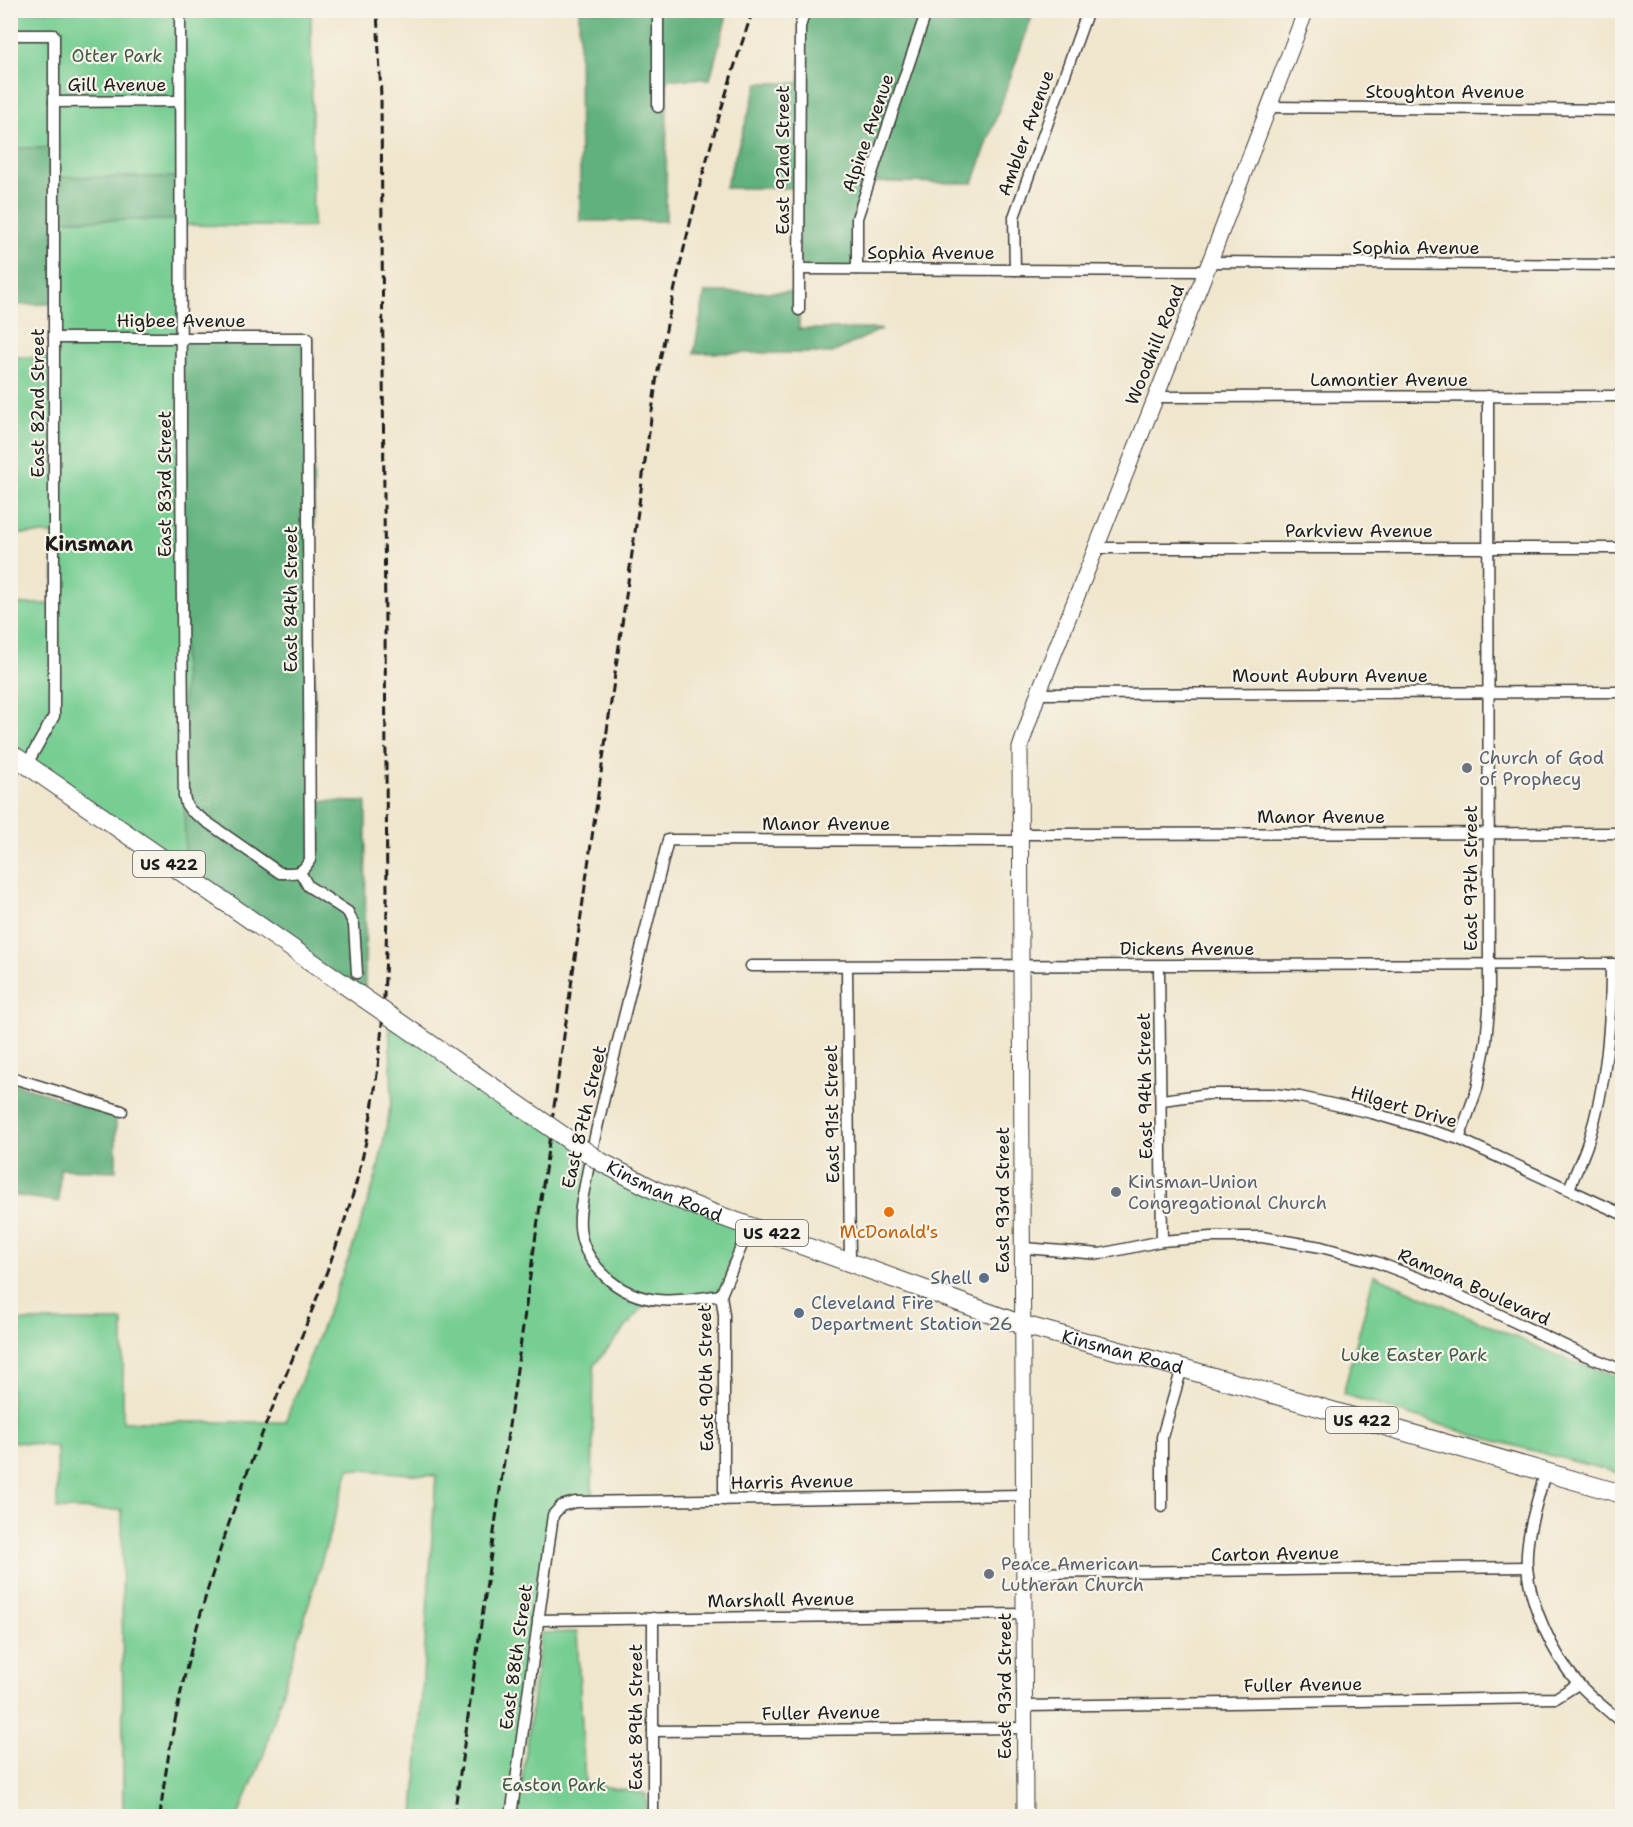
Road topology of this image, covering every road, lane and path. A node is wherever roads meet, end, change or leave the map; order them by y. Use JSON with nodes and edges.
{"nodes":[{"id":1,"x":180,"y":10,"type":"edge"},
{"id":2,"x":658,"y":10,"type":"edge"},
{"id":3,"x":805,"y":10,"type":"edge"},
{"id":4,"x":927,"y":10,"type":"edge"},
{"id":5,"x":1088,"y":10,"type":"edge"},
{"id":6,"x":1306,"y":10,"type":"edge"},
{"id":7,"x":10,"y":35,"type":"edge"},
{"id":8,"x":180,"y":101,"type":"junction"},
{"id":9,"x":54,"y":102,"type":"junction"},
{"id":10,"x":658,"y":106,"type":"dead end"},
{"id":11,"x":1268,"y":107,"type":"junction"},
{"id":12,"x":1623,"y":110,"type":"edge"},
{"id":13,"x":1623,"y":266,"type":"edge"},
{"id":14,"x":1208,"y":267,"type":"junction"},
{"id":15,"x":799,"y":269,"type":"junction"},
{"id":16,"x":856,"y":269,"type":"junction"},
{"id":17,"x":1015,"y":270,"type":"junction"},
{"id":18,"x":799,"y":310,"type":"dead end"},
{"id":19,"x":54,"y":338,"type":"junction"},
{"id":20,"x":181,"y":338,"type":"junction"},
{"id":21,"x":307,"y":338,"type":"joint"},
{"id":22,"x":1488,"y":396,"type":"junction"},
{"id":23,"x":1623,"y":396,"type":"edge"},
{"id":24,"x":1156,"y":397,"type":"junction"},
{"id":25,"x":1096,"y":548,"type":"junction"},
{"id":26,"x":1488,"y":548,"type":"junction"},
{"id":27,"x":1623,"y":548,"type":"edge"},
{"id":28,"x":1488,"y":692,"type":"junction"},
{"id":29,"x":1623,"y":692,"type":"edge"},
{"id":30,"x":1038,"y":694,"type":"junction"},
{"id":31,"x":10,"y":753,"type":"edge"},
{"id":32,"x":27,"y":764,"type":"junction"},
{"id":33,"x":1623,"y":832,"type":"edge"},
{"id":34,"x":1488,"y":833,"type":"junction"},
{"id":35,"x":1020,"y":838,"type":"junction"},
{"id":36,"x":668,"y":840,"type":"joint"},
{"id":37,"x":300,"y":872,"type":"junction"},
{"id":38,"x":1488,"y":964,"type":"junction"},
{"id":39,"x":1611,"y":964,"type":"junction"},
{"id":40,"x":1623,"y":964,"type":"edge"},
{"id":41,"x":751,"y":966,"type":"dead end"},
{"id":42,"x":1159,"y":966,"type":"junction"},
{"id":43,"x":847,"y":967,"type":"junction"},
{"id":44,"x":1020,"y":967,"type":"junction"},
{"id":45,"x":357,"y":973,"type":"dead end"},
{"id":46,"x":10,"y":1077,"type":"edge"},
{"id":47,"x":1162,"y":1100,"type":"junction"},
{"id":48,"x":122,"y":1111,"type":"dead end"},
{"id":49,"x":1459,"y":1139,"type":"junction"},
{"id":50,"x":1569,"y":1189,"type":"junction"},
{"id":51,"x":1623,"y":1214,"type":"edge"},
{"id":52,"x":750,"y":1226,"type":"junction"},
{"id":53,"x":1162,"y":1241,"type":"junction"},
{"id":54,"x":1024,"y":1248,"type":"junction"},
{"id":55,"x":850,"y":1261,"type":"junction"},
{"id":56,"x":721,"y":1295,"type":"junction"},
{"id":57,"x":1023,"y":1325,"type":"junction"},
{"id":58,"x":1182,"y":1368,"type":"junction"},
{"id":59,"x":1623,"y":1370,"type":"edge"},
{"id":60,"x":1545,"y":1473,"type":"junction"},
{"id":61,"x":1623,"y":1494,"type":"edge"},
{"id":62,"x":1024,"y":1495,"type":"junction"},
{"id":63,"x":724,"y":1500,"type":"junction"},
{"id":64,"x":561,"y":1506,"type":"joint"},
{"id":65,"x":1162,"y":1507,"type":"dead end"},
{"id":66,"x":1527,"y":1567,"type":"junction"},
{"id":67,"x":1024,"y":1574,"type":"junction"},
{"id":68,"x":1024,"y":1614,"type":"junction"},
{"id":69,"x":653,"y":1618,"type":"junction"},
{"id":70,"x":538,"y":1620,"type":"junction"},
{"id":71,"x":1578,"y":1684,"type":"junction"},
{"id":72,"x":1025,"y":1706,"type":"junction"},
{"id":73,"x":1623,"y":1723,"type":"edge"},
{"id":74,"x":1025,"y":1728,"type":"junction"},
{"id":75,"x":653,"y":1731,"type":"junction"},
{"id":76,"x":511,"y":1816,"type":"edge"},
{"id":77,"x":653,"y":1816,"type":"edge"},
{"id":78,"x":1025,"y":1816,"type":"edge"}],
"edges":[{"from":1,"to":8,"type":"street","name":"East 83rd Street"},
{"from":2,"to":10,"type":"street"},
{"from":3,"to":15,"type":"street","name":"East 92nd Street"},
{"from":4,"to":16,"type":"street","name":"Alpine Avenue"},
{"from":5,"to":17,"type":"street","name":"Ambler Avenue"},
{"from":6,"to":11,"type":"main road","name":"Woodhill Road"},
{"from":7,"to":9,"type":"street","name":"East 82nd Street"},
{"from":8,"to":9,"type":"street","name":"Gill Avenue"},
{"from":8,"to":20,"type":"street","name":"East 83rd Street"},
{"from":9,"to":19,"type":"street","name":"East 82nd Street"},
{"from":11,"to":12,"type":"street","name":"Stoughton Avenue"},
{"from":11,"to":14,"type":"main road","name":"Woodhill Road"},
{"from":13,"to":14,"type":"street","name":"Sophia Avenue"},
{"from":14,"to":17,"type":"street","name":"Sophia Avenue"},
{"from":14,"to":24,"type":"main road","name":"Woodhill Road"},
{"from":15,"to":16,"type":"street","name":"Sophia Avenue"},
{"from":15,"to":18,"type":"street","name":"East 92nd Street"},
{"from":16,"to":17,"type":"street","name":"Sophia Avenue"},
{"from":19,"to":20,"type":"street","name":"Higbee Avenue"},
{"from":19,"to":32,"type":"street","name":"East 82nd Street"},
{"from":20,"to":21,"type":"street","name":"Higbee Avenue"},
{"from":20,"to":37,"type":"street","name":"East 83rd Street"},
{"from":21,"to":37,"type":"street","name":"East 84th Street"},
{"from":22,"to":23,"type":"street","name":"Lamontier Avenue"},
{"from":22,"to":24,"type":"street","name":"Lamontier Avenue"},
{"from":22,"to":26,"type":"street","name":"East 97th Street"},
{"from":24,"to":25,"type":"main road","name":"Woodhill Road"},
{"from":25,"to":26,"type":"street","name":"Parkview Avenue"},
{"from":25,"to":30,"type":"main road","name":"Woodhill Road"},
{"from":26,"to":27,"type":"street","name":"Parkview Avenue"},
{"from":26,"to":28,"type":"street","name":"East 97th Street"},
{"from":28,"to":29,"type":"street","name":"Mount Auburn Avenue"},
{"from":28,"to":30,"type":"street","name":"Mount Auburn Avenue"},
{"from":28,"to":34,"type":"street","name":"East 97th Street"},
{"from":30,"to":35,"type":"main road","name":"East 93rd Street"},
{"from":31,"to":32,"type":"main road","name":"Kinsman Road","number":"US 422"},
{"from":32,"to":52,"type":"main road","name":"Kinsman Road","number":"US 422","bridge":true},
{"from":33,"to":34,"type":"street","name":"Manor Avenue"},
{"from":34,"to":35,"type":"street","name":"Manor Avenue"},
{"from":34,"to":38,"type":"street","name":"East 97th Street"},
{"from":35,"to":36,"type":"street","name":"Manor Avenue"},
{"from":35,"to":44,"type":"main road","name":"East 93rd Street"},
{"from":36,"to":56,"type":"street","name":"East 87th Street"},
{"from":37,"to":45,"type":"street"},
{"from":38,"to":39,"type":"street","name":"Dickens Avenue"},
{"from":38,"to":42,"type":"street","name":"Dickens Avenue"},
{"from":38,"to":49,"type":"street","name":"East 97th Street"},
{"from":39,"to":40,"type":"street","name":"Dickens Avenue"},
{"from":39,"to":50,"type":"street"},
{"from":41,"to":43,"type":"street","name":"Dickens Avenue"},
{"from":42,"to":44,"type":"street","name":"Dickens Avenue"},
{"from":42,"to":47,"type":"street","name":"East 94th Street"},
{"from":43,"to":44,"type":"street","name":"Dickens Avenue"},
{"from":43,"to":55,"type":"street","name":"East 91st Street"},
{"from":44,"to":54,"type":"main road","name":"East 93rd Street"},
{"from":46,"to":48,"type":"street"},
{"from":47,"to":49,"type":"street","name":"Hilgert Drive"},
{"from":47,"to":53,"type":"street","name":"East 94th Street"},
{"from":49,"to":50,"type":"street","name":"Hilgert Drive"},
{"from":50,"to":51,"type":"street","name":"Hilgert Drive"},
{"from":52,"to":55,"type":"main road","name":"Kinsman Road","number":"US 422"},
{"from":52,"to":56,"type":"street","name":"East 90th Street"},
{"from":53,"to":54,"type":"street","name":"Ramona Boulevard"},
{"from":53,"to":59,"type":"street","name":"Ramona Boulevard"},
{"from":54,"to":57,"type":"main road","name":"East 93rd Street"},
{"from":55,"to":57,"type":"main road","name":"Kinsman Road","number":"US 422"},
{"from":56,"to":63,"type":"street","name":"East 90th Street"},
{"from":57,"to":58,"type":"main road","name":"Kinsman Road","number":"US 422"},
{"from":57,"to":62,"type":"main road","name":"East 93rd Street"},
{"from":58,"to":60,"type":"main road","name":"Kinsman Road","number":"US 422"},
{"from":58,"to":65,"type":"street"},
{"from":60,"to":61,"type":"main road","name":"Kinsman Road","number":"US 422"},
{"from":60,"to":66,"type":"street"},
{"from":62,"to":63,"type":"street","name":"Harris Avenue"},
{"from":62,"to":67,"type":"main road","name":"East 93rd Street"},
{"from":63,"to":64,"type":"street","name":"Harris Avenue"},
{"from":64,"to":70,"type":"street","name":"East 88th Street"},
{"from":66,"to":67,"type":"street","name":"Carton Avenue"},
{"from":66,"to":71,"type":"street"},
{"from":67,"to":68,"type":"main road","name":"East 93rd Street"},
{"from":68,"to":69,"type":"street","name":"Marshall Avenue"},
{"from":68,"to":72,"type":"main road","name":"East 93rd Street"},
{"from":69,"to":70,"type":"street","name":"Marshall Avenue"},
{"from":69,"to":75,"type":"street","name":"East 89th Street"},
{"from":70,"to":76,"type":"street","name":"East 88th Street"},
{"from":71,"to":72,"type":"street","name":"Fuller Avenue"},
{"from":71,"to":73,"type":"street"},
{"from":72,"to":74,"type":"main road","name":"East 93rd Street"},
{"from":74,"to":75,"type":"street","name":"Fuller Avenue"},
{"from":74,"to":78,"type":"main road","name":"East 93rd Street"},
{"from":75,"to":77,"type":"street","name":"East 89th Street"}]}
